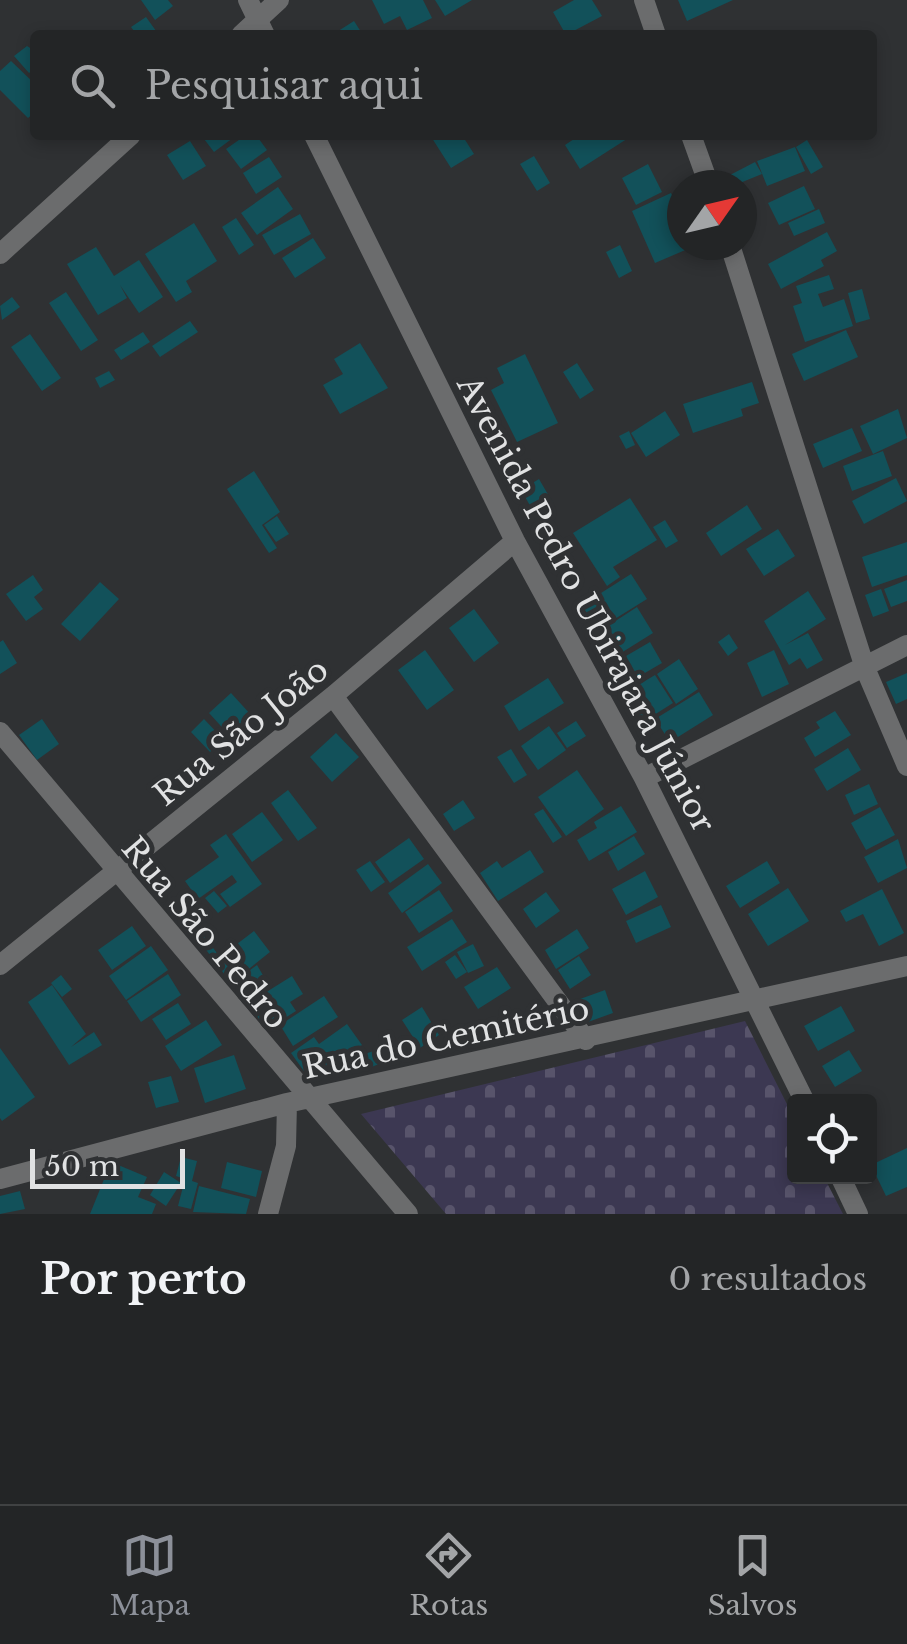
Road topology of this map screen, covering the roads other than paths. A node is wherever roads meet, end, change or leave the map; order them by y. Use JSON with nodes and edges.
{"nodes":[{"id":1,"x":248,"y":0,"type":"edge"},
{"id":2,"x":279,"y":0,"type":"edge"},
{"id":3,"x":644,"y":0,"type":"edge"},
{"id":4,"x":262,"y":28,"type":"edge"},
{"id":5,"x":654,"y":30,"type":"edge"},
{"id":6,"x":125,"y":140,"type":"edge"},
{"id":7,"x":316,"y":140,"type":"edge"},
{"id":8,"x":693,"y":140,"type":"edge"},
{"id":9,"x":704,"y":170,"type":"edge"},
{"id":10,"x":0,"y":254,"type":"edge"},
{"id":11,"x":735,"y":260,"type":"edge"},
{"id":12,"x":515,"y":541,"type":"junction"},
{"id":13,"x":907,"y":645,"type":"edge"},
{"id":14,"x":865,"y":668,"type":"junction"},
{"id":15,"x":333,"y":696,"type":"junction"},
{"id":16,"x":0,"y":732,"type":"edge"},
{"id":17,"x":907,"y":766,"type":"edge"},
{"id":18,"x":644,"y":778,"type":"junction"},
{"id":19,"x":116,"y":874,"type":"junction"},
{"id":20,"x":0,"y":965,"type":"edge"},
{"id":21,"x":907,"y":966,"type":"edge"},
{"id":22,"x":755,"y":996,"type":"junction"},
{"id":23,"x":586,"y":1040,"type":"junction"},
{"id":24,"x":801,"y":1094,"type":"edge"},
{"id":25,"x":296,"y":1100,"type":"junction"},
{"id":26,"x":0,"y":1179,"type":"edge"},
{"id":27,"x":844,"y":1184,"type":"edge"},
{"id":28,"x":268,"y":1214,"type":"edge"},
{"id":29,"x":408,"y":1214,"type":"edge"},
{"id":30,"x":858,"y":1214,"type":"edge"}],
"edges":[{"from":1,"to":4,"type":"street"},
{"from":2,"to":4,"type":"street"},
{"from":3,"to":5,"type":"street"},
{"from":6,"to":10,"type":"street"},
{"from":7,"to":12,"type":"street","name":"Avenida Pedro Ubirajara Júnior"},
{"from":8,"to":9,"type":"street"},
{"from":11,"to":14,"type":"street"},
{"from":12,"to":15,"type":"street","name":"Rua São João"},
{"from":12,"to":18,"type":"street","name":"Avenida Pedro Ubirajara Júnior"},
{"from":13,"to":14,"type":"street"},
{"from":14,"to":17,"type":"street"},
{"from":14,"to":18,"type":"street"},
{"from":15,"to":19,"type":"street","name":"Rua São João"},
{"from":15,"to":23,"type":"street"},
{"from":16,"to":19,"type":"street","name":"Rua São Pedro"},
{"from":18,"to":22,"type":"street","name":"Avenida Pedro Ubirajara Júnior"},
{"from":19,"to":20,"type":"street","name":"Rua São João"},
{"from":19,"to":25,"type":"street","name":"Rua São Pedro"},
{"from":21,"to":22,"type":"street","name":"Rua do Cemitério"},
{"from":22,"to":23,"type":"street","name":"Rua do Cemitério"},
{"from":22,"to":24,"type":"street","name":"Avenida Pedro Ubirajara Júnior"},
{"from":23,"to":25,"type":"street","name":"Rua do Cemitério"},
{"from":25,"to":26,"type":"street","name":"Rua do Cemitério"},
{"from":25,"to":28,"type":"street"},
{"from":25,"to":29,"type":"street","name":"Rua São Pedro"},
{"from":27,"to":30,"type":"street"}]}
